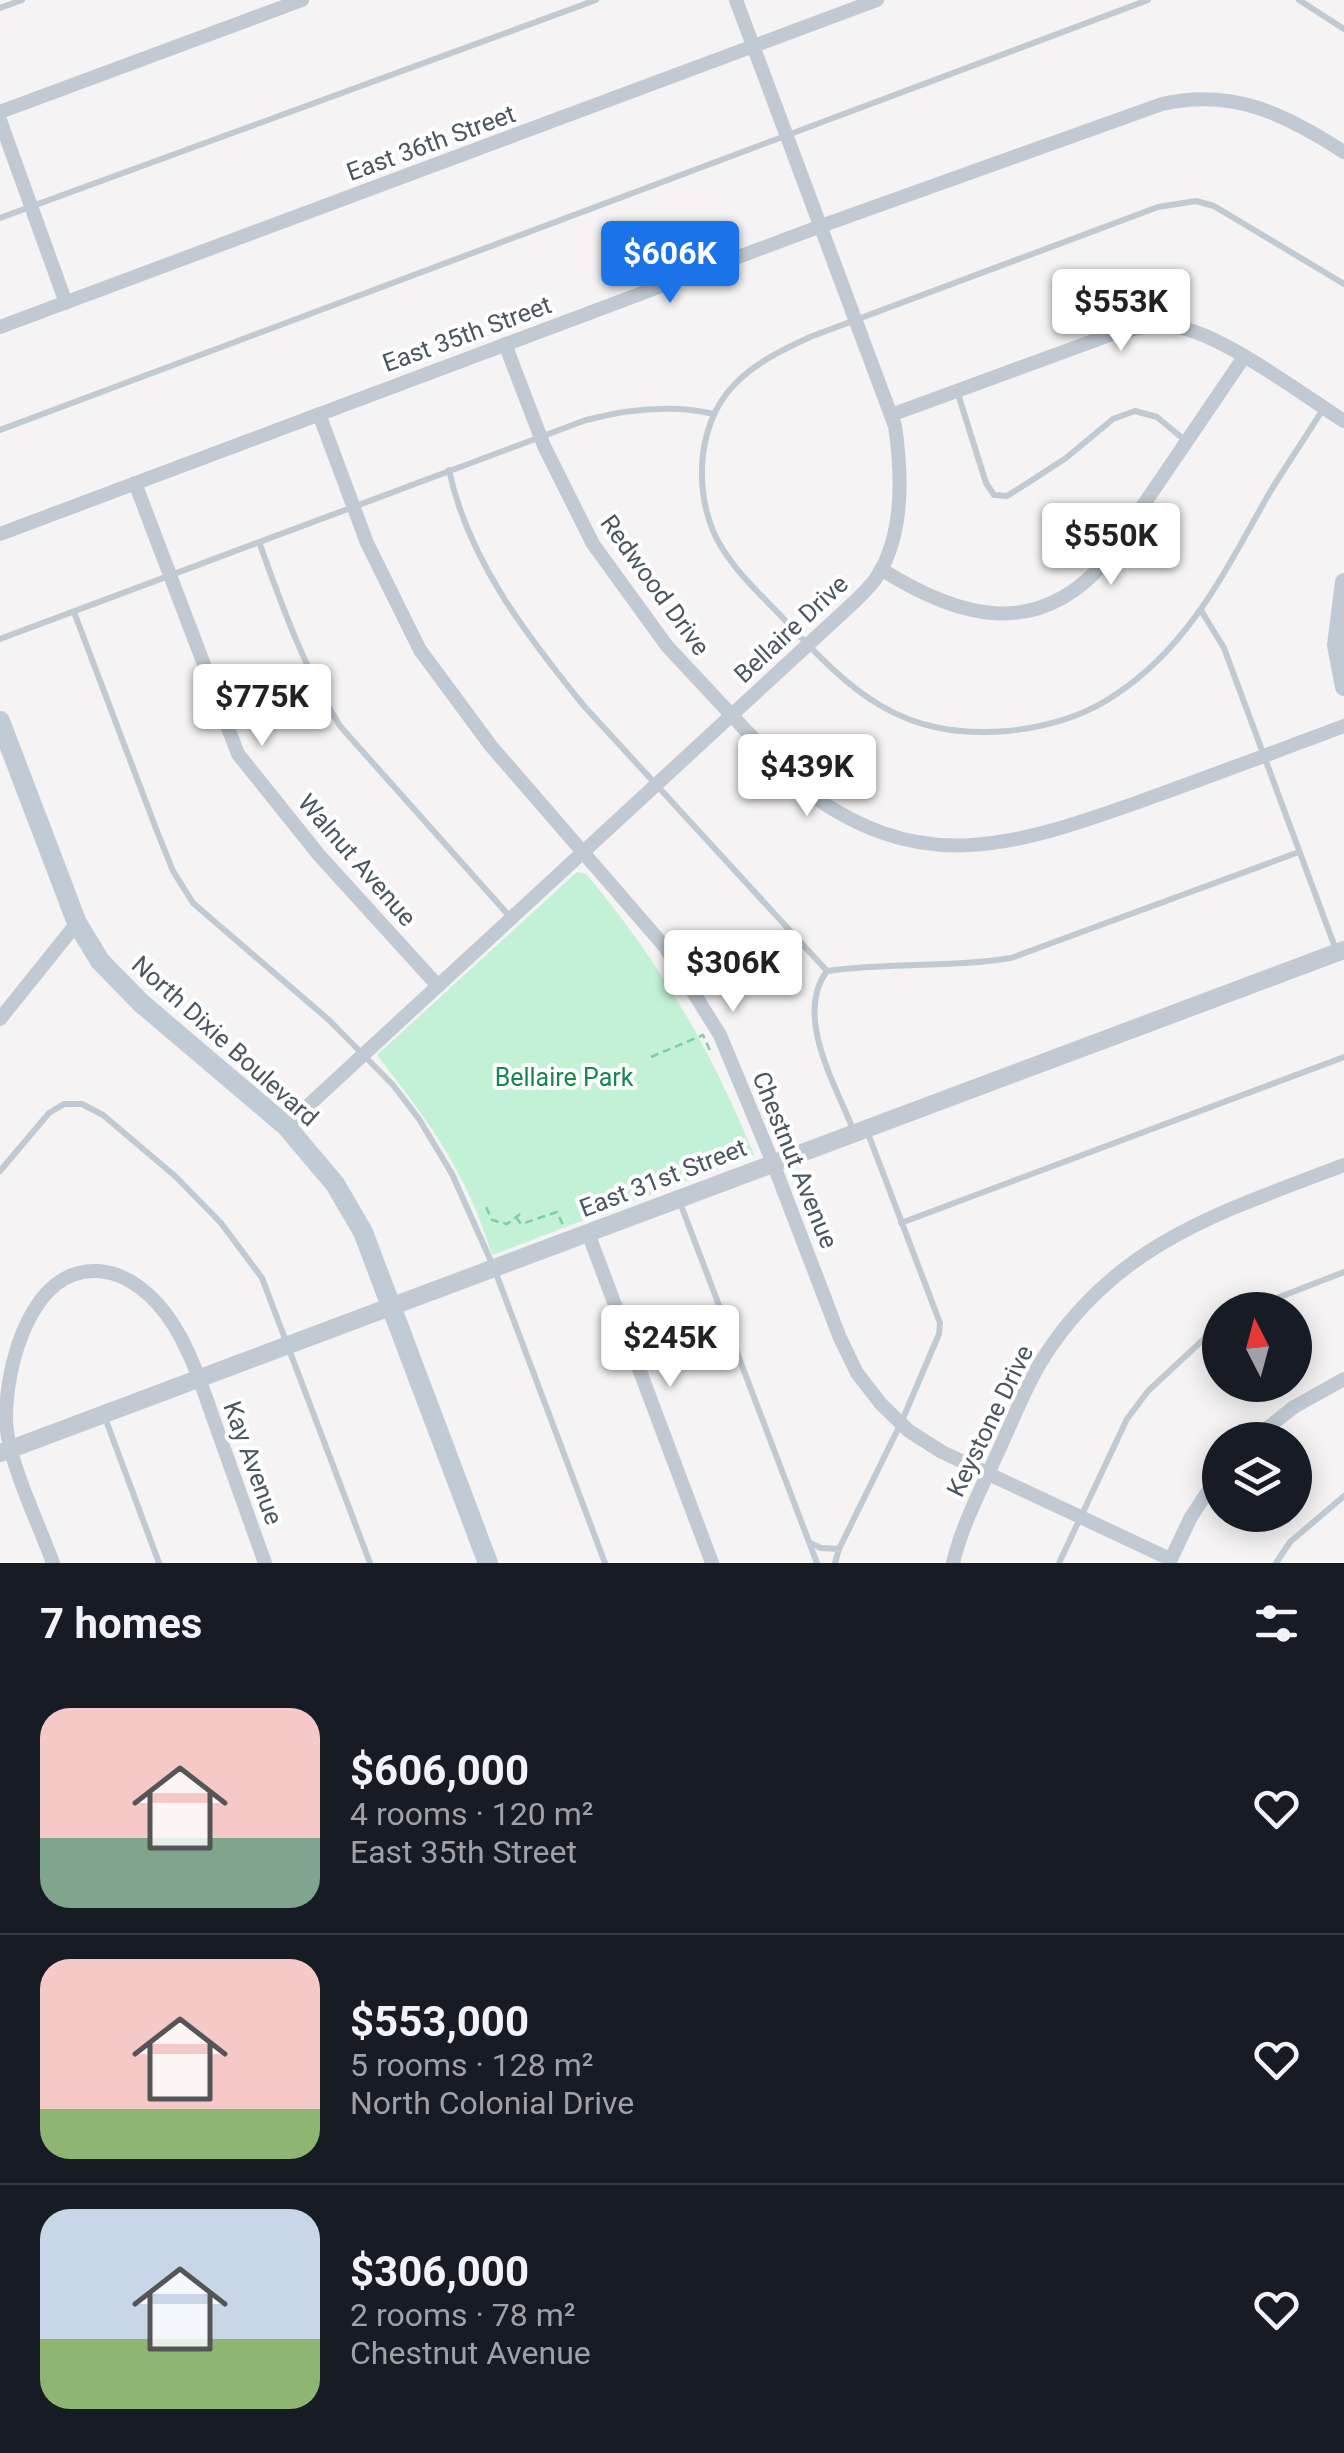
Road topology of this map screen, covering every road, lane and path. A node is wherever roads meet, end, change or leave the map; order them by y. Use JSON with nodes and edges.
{"nodes":[{"id":1,"x":22,"y":0,"type":"edge"},
{"id":2,"x":302,"y":0,"type":"edge"},
{"id":3,"x":596,"y":0,"type":"edge"},
{"id":4,"x":736,"y":0,"type":"edge"},
{"id":5,"x":877,"y":0,"type":"edge"},
{"id":6,"x":1148,"y":0,"type":"edge"},
{"id":7,"x":1299,"y":0,"type":"edge"},
{"id":8,"x":0,"y":8,"type":"edge"},
{"id":9,"x":1344,"y":29,"type":"edge"},
{"id":10,"x":754,"y":46,"type":"junction"},
{"id":11,"x":0,"y":112,"type":"edge"},
{"id":12,"x":0,"y":120,"type":"edge"},
{"id":13,"x":787,"y":135,"type":"junction"},
{"id":14,"x":1344,"y":152,"type":"edge"},
{"id":15,"x":30,"y":207,"type":"junction"},
{"id":16,"x":0,"y":218,"type":"edge"},
{"id":17,"x":820,"y":226,"type":"junction"},
{"id":18,"x":1344,"y":284,"type":"edge"},
{"id":19,"x":66,"y":302,"type":"junction"},
{"id":20,"x":856,"y":320,"type":"junction"},
{"id":21,"x":0,"y":327,"type":"edge"},
{"id":22,"x":505,"y":344,"type":"junction"},
{"id":23,"x":1244,"y":358,"type":"junction"},
{"id":24,"x":957,"y":391,"type":"junction"},
{"id":25,"x":1324,"y":408,"type":"junction"},
{"id":26,"x":318,"y":414,"type":"junction"},
{"id":27,"x":714,"y":414,"type":"junction"},
{"id":28,"x":891,"y":416,"type":"junction"},
{"id":29,"x":1344,"y":421,"type":"edge"},
{"id":30,"x":0,"y":430,"type":"edge"},
{"id":31,"x":540,"y":436,"type":"junction"},
{"id":32,"x":1188,"y":442,"type":"junction"},
{"id":33,"x":449,"y":470,"type":"junction"},
{"id":34,"x":135,"y":483,"type":"junction"},
{"id":35,"x":354,"y":508,"type":"junction"},
{"id":36,"x":0,"y":534,"type":"edge"},
{"id":37,"x":259,"y":542,"type":"junction"},
{"id":38,"x":881,"y":568,"type":"junction"},
{"id":39,"x":168,"y":574,"type":"junction"},
{"id":40,"x":1344,"y":582,"type":"edge"},
{"id":41,"x":74,"y":612,"type":"junction"},
{"id":42,"x":1202,"y":612,"type":"junction"},
{"id":43,"x":0,"y":639,"type":"edge"},
{"id":44,"x":808,"y":645,"type":"junction"},
{"id":45,"x":1344,"y":687,"type":"edge"},
{"id":46,"x":731,"y":716,"type":"junction"},
{"id":47,"x":0,"y":721,"type":"edge"},
{"id":48,"x":1344,"y":726,"type":"edge"},
{"id":49,"x":1264,"y":756,"type":"junction"},
{"id":50,"x":656,"y":784,"type":"junction"},
{"id":51,"x":584,"y":851,"type":"junction"},
{"id":52,"x":1299,"y":852,"type":"junction"},
{"id":53,"x":511,"y":918,"type":"junction"},
{"id":54,"x":77,"y":923,"type":"junction"},
{"id":55,"x":1340,"y":951,"type":"edge"},
{"id":56,"x":827,"y":971,"type":"junction"},
{"id":57,"x":438,"y":986,"type":"junction"},
{"id":58,"x":0,"y":1019,"type":"edge"},
{"id":59,"x":711,"y":1053,"type":"dead end"},
{"id":60,"x":363,"y":1055,"type":"junction"},
{"id":61,"x":651,"y":1057,"type":"dead end"},
{"id":62,"x":1344,"y":1057,"type":"edge"},
{"id":63,"x":286,"y":1126,"type":"junction"},
{"id":64,"x":860,"y":1131,"type":"junction"},
{"id":65,"x":773,"y":1163,"type":"junction"},
{"id":66,"x":1344,"y":1165,"type":"edge"},
{"id":67,"x":0,"y":1171,"type":"edge"},
{"id":68,"x":678,"y":1199,"type":"junction"},
{"id":69,"x":486,"y":1207,"type":"dead end"},
{"id":70,"x":901,"y":1223,"type":"junction"},
{"id":71,"x":580,"y":1227,"type":"junction"},
{"id":72,"x":494,"y":1268,"type":"junction"},
{"id":73,"x":1344,"y":1272,"type":"edge"},
{"id":74,"x":1292,"y":1292,"type":"edge"},
{"id":75,"x":394,"y":1306,"type":"junction"},
{"id":76,"x":1202,"y":1341,"type":"edge"},
{"id":77,"x":287,"y":1346,"type":"junction"},
{"id":78,"x":198,"y":1378,"type":"junction"},
{"id":79,"x":1344,"y":1379,"type":"edge"},
{"id":80,"x":104,"y":1414,"type":"junction"},
{"id":81,"x":1274,"y":1422,"type":"edge"},
{"id":82,"x":901,"y":1423,"type":"junction"},
{"id":83,"x":6,"y":1451,"type":"edge"},
{"id":84,"x":987,"y":1476,"type":"junction"},
{"id":85,"x":1344,"y":1496,"type":"edge"},
{"id":86,"x":1202,"y":1499,"type":"edge"},
{"id":87,"x":1081,"y":1519,"type":"junction"},
{"id":88,"x":809,"y":1542,"type":"junction"},
{"id":89,"x":839,"y":1549,"type":"junction"},
{"id":90,"x":1170,"y":1561,"type":"edge"},
{"id":91,"x":53,"y":1563,"type":"edge"},
{"id":92,"x":158,"y":1563,"type":"edge"},
{"id":93,"x":265,"y":1563,"type":"edge"},
{"id":94,"x":370,"y":1563,"type":"edge"},
{"id":95,"x":488,"y":1563,"type":"edge"},
{"id":96,"x":606,"y":1563,"type":"edge"},
{"id":97,"x":712,"y":1563,"type":"edge"},
{"id":98,"x":817,"y":1563,"type":"edge"},
{"id":99,"x":835,"y":1563,"type":"edge"},
{"id":100,"x":953,"y":1563,"type":"edge"},
{"id":101,"x":1058,"y":1563,"type":"edge"},
{"id":102,"x":1276,"y":1563,"type":"edge"}],
"edges":[{"from":1,"to":8,"type":"lane"},
{"from":2,"to":11,"type":"street"},
{"from":3,"to":15,"type":"lane"},
{"from":4,"to":10,"type":"street","name":"Bellaire Drive"},
{"from":5,"to":10,"type":"street","name":"East 36th Street"},
{"from":6,"to":13,"type":"lane"},
{"from":7,"to":9,"type":"lane"},
{"from":10,"to":13,"type":"street","name":"Bellaire Drive"},
{"from":10,"to":19,"type":"street","name":"East 36th Street"},
{"from":12,"to":15,"type":"street"},
{"from":13,"to":17,"type":"street","name":"Bellaire Drive"},
{"from":13,"to":30,"type":"lane"},
{"from":14,"to":17,"type":"street","name":"East 35th Street"},
{"from":15,"to":16,"type":"lane"},
{"from":15,"to":19,"type":"street"},
{"from":17,"to":20,"type":"street","name":"Bellaire Drive"},
{"from":17,"to":22,"type":"street","name":"East 35th Street"},
{"from":18,"to":20,"type":"lane"},
{"from":19,"to":21,"type":"street","name":"East 36th Street"},
{"from":20,"to":27,"type":"lane"},
{"from":20,"to":28,"type":"street","name":"Bellaire Drive"},
{"from":22,"to":26,"type":"street","name":"East 35th Street"},
{"from":22,"to":31,"type":"street","name":"Redwood Drive"},
{"from":23,"to":24,"type":"street"},
{"from":23,"to":25,"type":"street"},
{"from":23,"to":32,"type":"street"},
{"from":24,"to":28,"type":"street"},
{"from":24,"to":32,"type":"lane"},
{"from":25,"to":29,"type":"street"},
{"from":25,"to":42,"type":"lane"},
{"from":26,"to":34,"type":"street","name":"East 35th Street"},
{"from":26,"to":35,"type":"street","name":"Chestnut Avenue"},
{"from":27,"to":31,"type":"lane"},
{"from":27,"to":44,"type":"lane"},
{"from":28,"to":38,"type":"street","name":"Bellaire Drive"},
{"from":31,"to":33,"type":"lane"},
{"from":31,"to":46,"type":"street","name":"Redwood Drive"},
{"from":32,"to":38,"type":"street"},
{"from":33,"to":35,"type":"lane"},
{"from":33,"to":50,"type":"lane"},
{"from":34,"to":36,"type":"street","name":"East 35th Street"},
{"from":34,"to":39,"type":"street","name":"Walnut Avenue"},
{"from":35,"to":37,"type":"lane"},
{"from":35,"to":51,"type":"street","name":"Chestnut Avenue"},
{"from":37,"to":39,"type":"lane"},
{"from":37,"to":53,"type":"lane"},
{"from":38,"to":44,"type":"street","name":"Bellaire Drive"},
{"from":39,"to":41,"type":"lane"},
{"from":39,"to":57,"type":"street","name":"Walnut Avenue"},
{"from":40,"to":45,"type":"street"},
{"from":41,"to":43,"type":"lane"},
{"from":41,"to":60,"type":"lane"},
{"from":42,"to":44,"type":"lane"},
{"from":42,"to":49,"type":"lane"},
{"from":44,"to":46,"type":"street","name":"Bellaire Drive"},
{"from":46,"to":49,"type":"street","name":"Redwood Drive"},
{"from":46,"to":50,"type":"street","name":"Bellaire Drive"},
{"from":47,"to":54,"type":"main road","name":"North Dixie Boulevard"},
{"from":48,"to":49,"type":"street","name":"Redwood Drive"},
{"from":49,"to":52,"type":"lane"},
{"from":50,"to":51,"type":"street","name":"Bellaire Drive"},
{"from":50,"to":56,"type":"lane"},
{"from":51,"to":53,"type":"street","name":"Bellaire Drive"},
{"from":51,"to":65,"type":"street","name":"Chestnut Avenue"},
{"from":52,"to":55,"type":"lane"},
{"from":52,"to":56,"type":"lane"},
{"from":53,"to":57,"type":"street","name":"Bellaire Drive"},
{"from":54,"to":58,"type":"street"},
{"from":54,"to":63,"type":"main road","name":"North Dixie Boulevard"},
{"from":55,"to":64,"type":"street","name":"East 31st Street"},
{"from":56,"to":64,"type":"lane"},
{"from":57,"to":60,"type":"street","name":"Bellaire Drive"},
{"from":59,"to":61,"type":"path"},
{"from":60,"to":63,"type":"street","name":"Bellaire Drive"},
{"from":60,"to":72,"type":"lane"},
{"from":62,"to":70,"type":"lane"},
{"from":63,"to":75,"type":"main road","name":"North Dixie Boulevard"},
{"from":64,"to":65,"type":"street","name":"East 31st Street"},
{"from":64,"to":70,"type":"lane"},
{"from":65,"to":68,"type":"street","name":"East 31st Street"},
{"from":65,"to":82,"type":"street","name":"Chestnut Avenue"},
{"from":66,"to":84,"type":"street","name":"Keystone Drive"},
{"from":67,"to":77,"type":"lane"},
{"from":68,"to":71,"type":"street","name":"East 31st Street"},
{"from":68,"to":88,"type":"lane"},
{"from":69,"to":71,"type":"path"},
{"from":70,"to":82,"type":"lane"},
{"from":71,"to":72,"type":"street","name":"East 31st Street"},
{"from":71,"to":97,"type":"street"},
{"from":72,"to":75,"type":"street","name":"East 31st Street"},
{"from":72,"to":96,"type":"lane"},
{"from":73,"to":74,"type":"lane"},
{"from":75,"to":77,"type":"street","name":"East 31st Street"},
{"from":75,"to":95,"type":"main road","name":"North Dixie Boulevard"},
{"from":76,"to":87,"type":"lane"},
{"from":77,"to":78,"type":"street","name":"East 31st Street"},
{"from":77,"to":94,"type":"lane"},
{"from":78,"to":80,"type":"street","name":"East 31st Street"},
{"from":78,"to":83,"type":"street","name":"Kay Avenue"},
{"from":78,"to":93,"type":"street","name":"Kay Avenue"},
{"from":79,"to":81,"type":"street"},
{"from":80,"to":83,"type":"street","name":"East 31st Street"},
{"from":80,"to":92,"type":"lane"},
{"from":82,"to":84,"type":"street","name":"Chestnut Avenue"},
{"from":82,"to":89,"type":"lane"},
{"from":83,"to":91,"type":"street","name":"Kay Avenue"},
{"from":84,"to":87,"type":"street","name":"Chestnut Avenue"},
{"from":84,"to":100,"type":"street","name":"Keystone Drive"},
{"from":85,"to":102,"type":"lane"},
{"from":86,"to":90,"type":"street"},
{"from":87,"to":90,"type":"street","name":"Chestnut Avenue"},
{"from":87,"to":101,"type":"lane"},
{"from":88,"to":89,"type":"lane"},
{"from":88,"to":98,"type":"lane"},
{"from":89,"to":99,"type":"lane"}]}
